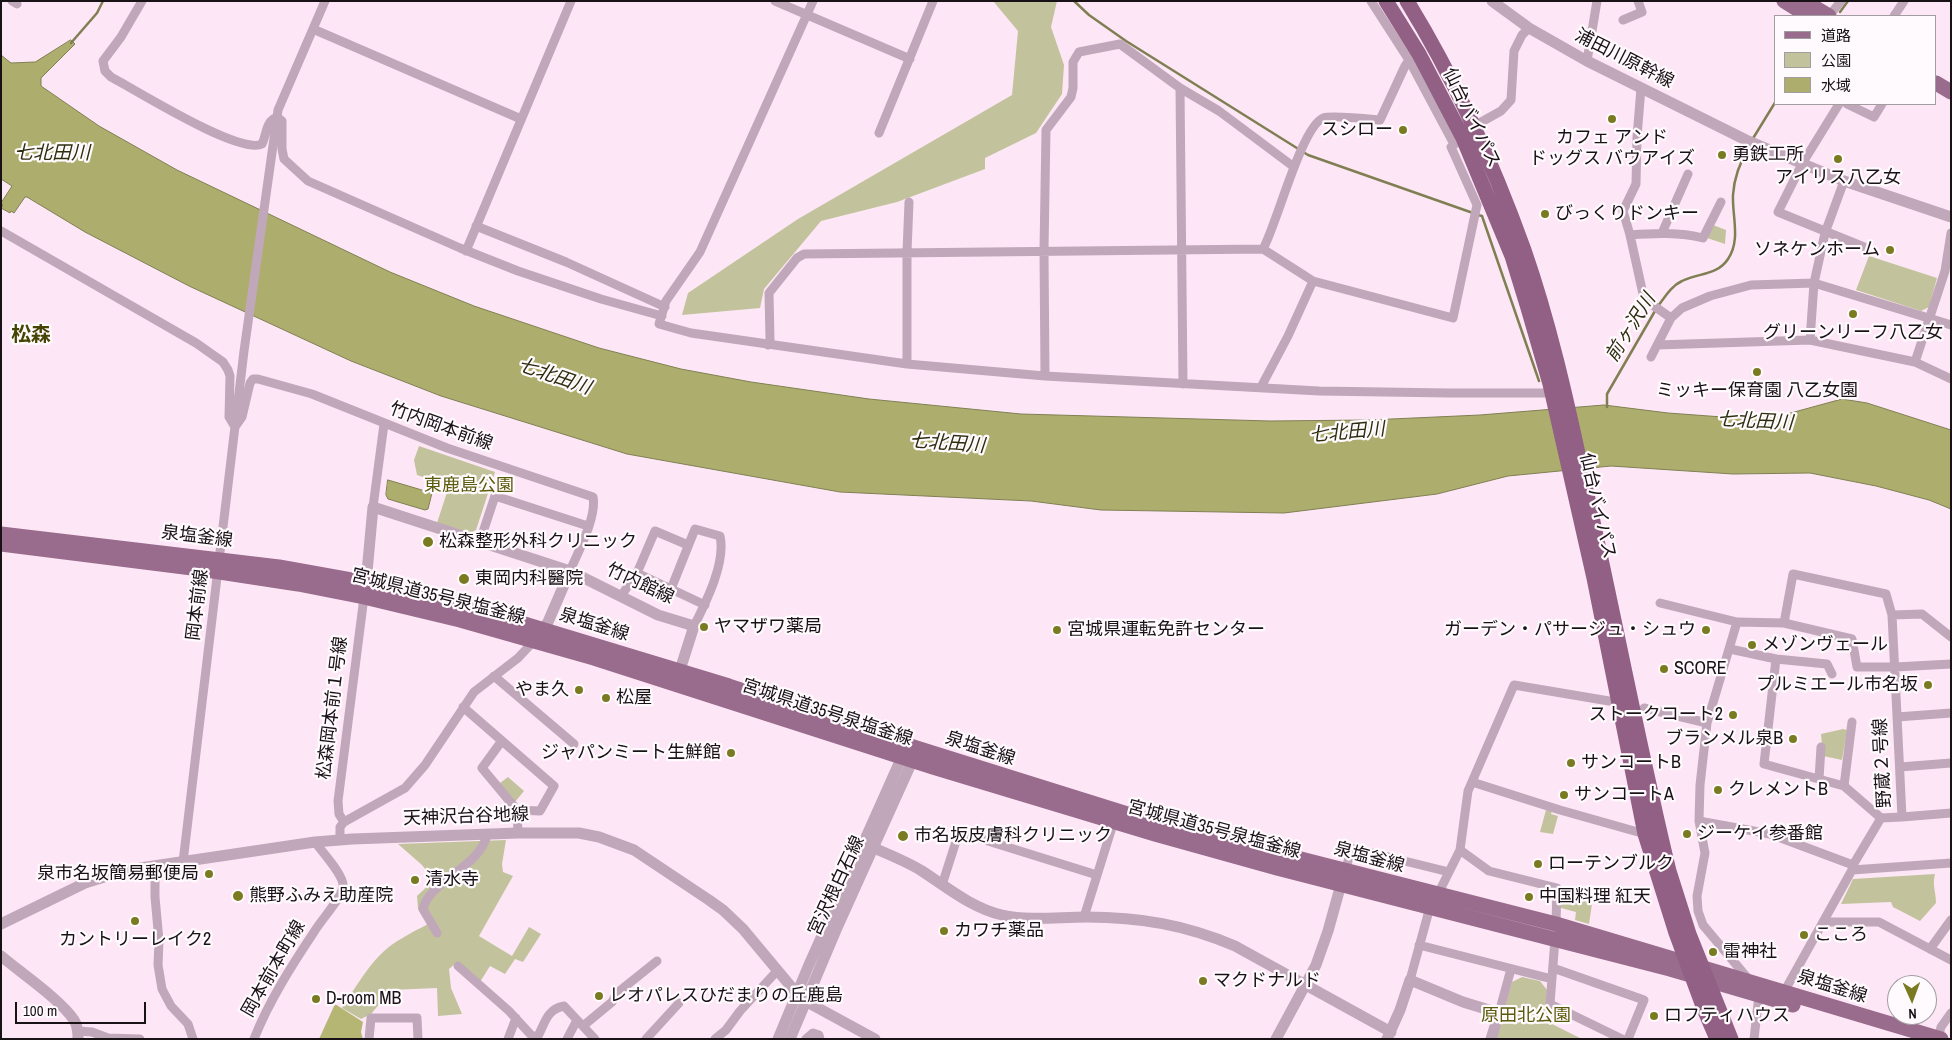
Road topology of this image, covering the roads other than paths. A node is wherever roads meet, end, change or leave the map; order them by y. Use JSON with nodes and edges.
{"nodes":[{"id":1,"x":142,"y":1,"type":"edge"},
{"id":2,"x":325,"y":1,"type":"edge"},
{"id":3,"x":571,"y":1,"type":"edge"},
{"id":4,"x":774,"y":1,"type":"edge"},
{"id":5,"x":813,"y":1,"type":"edge"},
{"id":6,"x":933,"y":1,"type":"edge"},
{"id":7,"x":1371,"y":1,"type":"edge"},
{"id":8,"x":1386,"y":1,"type":"edge"},
{"id":9,"x":1407,"y":1,"type":"edge"},
{"id":10,"x":1492,"y":1,"type":"edge"},
{"id":11,"x":1597,"y":1,"type":"edge"},
{"id":12,"x":1638,"y":1,"type":"edge"},
{"id":13,"x":1784,"y":1,"type":"edge"},
{"id":14,"x":1804,"y":1,"type":"edge"},
{"id":15,"x":1841,"y":1,"type":"edge"},
{"id":16,"x":1904,"y":1,"type":"edge"},
{"id":17,"x":807,"y":15,"type":"junction"},
{"id":18,"x":1806,"y":15,"type":"edge"},
{"id":19,"x":1827,"y":15,"type":"edge"},
{"id":20,"x":1830,"y":15,"type":"edge"},
{"id":21,"x":1895,"y":15,"type":"edge"},
{"id":22,"x":1623,"y":20,"type":"dead end"},
{"id":23,"x":1529,"y":28,"type":"junction"},
{"id":24,"x":313,"y":29,"type":"junction"},
{"id":25,"x":1414,"y":57,"type":"junction"},
{"id":26,"x":910,"y":59,"type":"junction"},
{"id":27,"x":1587,"y":61,"type":"junction"},
{"id":28,"x":1937,"y":84,"type":"edge"},
{"id":29,"x":1180,"y":88,"type":"junction"},
{"id":30,"x":1641,"y":88,"type":"junction"},
{"id":31,"x":1951,"y":92,"type":"edge"},
{"id":32,"x":1937,"y":95,"type":"edge"},
{"id":33,"x":1951,"y":103,"type":"edge"},
{"id":34,"x":1839,"y":105,"type":"edge"},
{"id":35,"x":1848,"y":105,"type":"edge"},
{"id":36,"x":1881,"y":105,"type":"edge"},
{"id":37,"x":278,"y":114,"type":"junction"},
{"id":38,"x":521,"y":119,"type":"junction"},
{"id":39,"x":1474,"y":126,"type":"junction"},
{"id":40,"x":879,"y":133,"type":"dead end"},
{"id":41,"x":1458,"y":141,"type":"junction"},
{"id":42,"x":1802,"y":164,"type":"junction"},
{"id":43,"x":1295,"y":165,"type":"junction"},
{"id":44,"x":1688,"y":174,"type":"dead end"},
{"id":45,"x":1844,"y":181,"type":"junction"},
{"id":46,"x":909,"y":202,"type":"dead end"},
{"id":47,"x":1721,"y":202,"type":"dead end"},
{"id":48,"x":1951,"y":217,"type":"edge"},
{"id":49,"x":476,"y":226,"type":"junction"},
{"id":50,"x":1,"y":231,"type":"edge"},
{"id":51,"x":1662,"y":233,"type":"junction"},
{"id":52,"x":1825,"y":233,"type":"junction"},
{"id":53,"x":1951,"y":233,"type":"edge"},
{"id":54,"x":1630,"y":235,"type":"junction"},
{"id":55,"x":1864,"y":247,"type":"dead end"},
{"id":56,"x":1263,"y":249,"type":"junction"},
{"id":57,"x":466,"y":250,"type":"junction"},
{"id":58,"x":1044,"y":250,"type":"junction"},
{"id":59,"x":1182,"y":251,"type":"junction"},
{"id":60,"x":907,"y":252,"type":"junction"},
{"id":61,"x":1948,"y":272,"type":"edge"},
{"id":62,"x":1313,"y":281,"type":"junction"},
{"id":63,"x":1814,"y":283,"type":"junction"},
{"id":64,"x":663,"y":311,"type":"junction"},
{"id":65,"x":1671,"y":318,"type":"junction"},
{"id":66,"x":1929,"y":318,"type":"junction"},
{"id":67,"x":1951,"y":325,"type":"edge"},
{"id":68,"x":1810,"y":340,"type":"junction"},
{"id":69,"x":768,"y":344,"type":"junction"},
{"id":70,"x":1657,"y":345,"type":"junction"},
{"id":71,"x":1651,"y":357,"type":"dead end"},
{"id":72,"x":1915,"y":362,"type":"junction"},
{"id":73,"x":907,"y":364,"type":"junction"},
{"id":74,"x":1045,"y":376,"type":"junction"},
{"id":75,"x":1951,"y":378,"type":"edge"},
{"id":76,"x":1183,"y":384,"type":"junction"},
{"id":77,"x":1260,"y":387,"type":"junction"},
{"id":78,"x":1552,"y":387,"type":"junction"},
{"id":79,"x":384,"y":424,"type":"junction"},
{"id":80,"x":235,"y":426,"type":"junction"},
{"id":81,"x":373,"y":507,"type":"junction"},
{"id":82,"x":588,"y":526,"type":"junction"},
{"id":83,"x":1,"y":534,"type":"edge"},
{"id":84,"x":480,"y":541,"type":"junction"},
{"id":85,"x":1,"y":544,"type":"edge"},
{"id":86,"x":688,"y":545,"type":"junction"},
{"id":87,"x":219,"y":566,"type":"junction"},
{"id":88,"x":570,"y":571,"type":"junction"},
{"id":89,"x":636,"y":573,"type":"junction"},
{"id":90,"x":1600,"y":578,"type":"junction"},
{"id":91,"x":671,"y":589,"type":"junction"},
{"id":92,"x":365,"y":590,"type":"junction"},
{"id":93,"x":621,"y":596,"type":"junction"},
{"id":94,"x":1660,"y":603,"type":"dead end"},
{"id":95,"x":705,"y":605,"type":"junction"},
{"id":96,"x":1892,"y":615,"type":"junction"},
{"id":97,"x":1737,"y":622,"type":"junction"},
{"id":98,"x":1784,"y":623,"type":"junction"},
{"id":99,"x":694,"y":626,"type":"junction"},
{"id":100,"x":539,"y":635,"type":"junction"},
{"id":101,"x":1951,"y":637,"type":"edge"},
{"id":102,"x":1730,"y":649,"type":"junction"},
{"id":103,"x":1776,"y":659,"type":"junction"},
{"id":104,"x":1951,"y":664,"type":"edge"},
{"id":105,"x":1895,"y":667,"type":"junction"},
{"id":106,"x":680,"y":670,"type":"junction"},
{"id":107,"x":1832,"y":674,"type":"dead end"},
{"id":108,"x":494,"y":676,"type":"junction"},
{"id":109,"x":1609,"y":701,"type":"dead end"},
{"id":110,"x":463,"y":707,"type":"junction"},
{"id":111,"x":1644,"y":708,"type":"dead end"},
{"id":112,"x":1951,"y":713,"type":"edge"},
{"id":113,"x":1897,"y":716,"type":"junction"},
{"id":114,"x":1852,"y":722,"type":"dead end"},
{"id":115,"x":1707,"y":723,"type":"junction"},
{"id":116,"x":501,"y":742,"type":"junction"},
{"id":117,"x":574,"y":744,"type":"dead end"},
{"id":118,"x":1821,"y":747,"type":"dead end"},
{"id":119,"x":910,"y":752,"type":"junction"},
{"id":120,"x":1951,"y":763,"type":"edge"},
{"id":121,"x":1900,"y":766,"type":"junction"},
{"id":122,"x":1819,"y":779,"type":"junction"},
{"id":123,"x":1472,"y":782,"type":"junction"},
{"id":124,"x":1844,"y":786,"type":"junction"},
{"id":125,"x":518,"y":810,"type":"junction"},
{"id":126,"x":1951,"y":814,"type":"edge"},
{"id":127,"x":1902,"y":817,"type":"junction"},
{"id":128,"x":1881,"y":818,"type":"junction"},
{"id":129,"x":1114,"y":821,"type":"junction"},
{"id":130,"x":1700,"y":821,"type":"junction"},
{"id":131,"x":344,"y":822,"type":"junction"},
{"id":132,"x":518,"y":833,"type":"junction"},
{"id":133,"x":487,"y":834,"type":"junction"},
{"id":134,"x":1644,"y":834,"type":"junction"},
{"id":135,"x":340,"y":840,"type":"junction"},
{"id":136,"x":315,"y":842,"type":"junction"},
{"id":137,"x":874,"y":848,"type":"junction"},
{"id":138,"x":1460,"y":850,"type":"junction"},
{"id":139,"x":183,"y":862,"type":"junction"},
{"id":140,"x":1951,"y":863,"type":"edge"},
{"id":141,"x":155,"y":866,"type":"junction"},
{"id":142,"x":1853,"y":867,"type":"junction"},
{"id":143,"x":1449,"y":872,"type":"junction"},
{"id":144,"x":1097,"y":875,"type":"junction"},
{"id":145,"x":1344,"y":877,"type":"junction"},
{"id":146,"x":942,"y":884,"type":"junction"},
{"id":147,"x":1434,"y":901,"type":"junction"},
{"id":148,"x":1084,"y":917,"type":"junction"},
{"id":149,"x":1951,"y":920,"type":"edge"},
{"id":150,"x":1823,"y":922,"type":"junction"},
{"id":151,"x":1,"y":924,"type":"edge"},
{"id":152,"x":1555,"y":931,"type":"junction"},
{"id":153,"x":437,"y":932,"type":"dead end"},
{"id":154,"x":1420,"y":945,"type":"junction"},
{"id":155,"x":1930,"y":949,"type":"junction"},
{"id":156,"x":1,"y":956,"type":"edge"},
{"id":157,"x":656,"y":960,"type":"dead end"},
{"id":158,"x":1951,"y":960,"type":"edge"},
{"id":159,"x":458,"y":966,"type":"dead end"},
{"id":160,"x":1553,"y":968,"type":"junction"},
{"id":161,"x":1511,"y":969,"type":"junction"},
{"id":162,"x":777,"y":971,"type":"junction"},
{"id":163,"x":1697,"y":971,"type":"junction"},
{"id":164,"x":1552,"y":979,"type":"junction"},
{"id":165,"x":1410,"y":980,"type":"junction"},
{"id":166,"x":1750,"y":981,"type":"junction"},
{"id":167,"x":1305,"y":985,"type":"junction"},
{"id":168,"x":1784,"y":992,"type":"junction"},
{"id":169,"x":798,"y":995,"type":"junction"},
{"id":170,"x":1759,"y":995,"type":"junction"},
{"id":171,"x":807,"y":1002,"type":"junction"},
{"id":172,"x":679,"y":1003,"type":"dead end"},
{"id":173,"x":1499,"y":1013,"type":"junction"},
{"id":174,"x":1951,"y":1013,"type":"edge"},
{"id":175,"x":516,"y":1018,"type":"junction"},
{"id":176,"x":580,"y":1023,"type":"junction"},
{"id":177,"x":78,"y":1035,"type":"edge"},
{"id":178,"x":1389,"y":1035,"type":"edge"},
{"id":179,"x":1939,"y":1038,"type":"edge"},
{"id":180,"x":140,"y":1039,"type":"edge"},
{"id":181,"x":193,"y":1039,"type":"edge"},
{"id":182,"x":254,"y":1039,"type":"edge"},
{"id":183,"x":369,"y":1039,"type":"edge"},
{"id":184,"x":418,"y":1039,"type":"edge"},
{"id":185,"x":508,"y":1039,"type":"edge"},
{"id":186,"x":567,"y":1039,"type":"edge"},
{"id":187,"x":595,"y":1039,"type":"edge"},
{"id":188,"x":646,"y":1039,"type":"edge"},
{"id":189,"x":715,"y":1039,"type":"edge"},
{"id":190,"x":778,"y":1039,"type":"edge"},
{"id":191,"x":790,"y":1039,"type":"edge"},
{"id":192,"x":806,"y":1039,"type":"edge"},
{"id":193,"x":820,"y":1039,"type":"edge"},
{"id":194,"x":875,"y":1039,"type":"edge"},
{"id":195,"x":1276,"y":1039,"type":"edge"},
{"id":196,"x":1491,"y":1039,"type":"edge"},
{"id":197,"x":1622,"y":1039,"type":"edge"},
{"id":198,"x":1628,"y":1039,"type":"edge"},
{"id":199,"x":1717,"y":1039,"type":"edge"},
{"id":200,"x":1731,"y":1039,"type":"edge"},
{"id":201,"x":1754,"y":1039,"type":"edge"},
{"id":202,"x":1906,"y":1039,"type":"edge"}],
"edges":[{"from":1,"to":37,"type":"street"},
{"from":2,"to":24,"type":"street"},
{"from":3,"to":38,"type":"street"},
{"from":4,"to":17,"type":"street"},
{"from":5,"to":17,"type":"street"},
{"from":6,"to":26,"type":"street"},
{"from":7,"to":25,"type":"street"},
{"from":8,"to":25,"type":"highway","name":"仙台バイパス"},
{"from":9,"to":39,"type":"highway","name":"仙台バイパス"},
{"from":10,"to":23,"type":"street","name":"浦田川原幹線"},
{"from":11,"to":27,"type":"street"},
{"from":12,"to":22,"type":"street"},
{"from":13,"to":18,"type":"main road"},
{"from":14,"to":19,"type":"main road"},
{"from":15,"to":20,"type":"street"},
{"from":16,"to":21,"type":"street"},
{"from":17,"to":26,"type":"street"},
{"from":17,"to":64,"type":"street"},
{"from":23,"to":27,"type":"street","name":"浦田川原幹線"},
{"from":23,"to":39,"type":"street"},
{"from":24,"to":37,"type":"street"},
{"from":24,"to":38,"type":"street"},
{"from":25,"to":41,"type":"highway","name":"仙台バイパス"},
{"from":25,"to":43,"type":"street"},
{"from":26,"to":40,"type":"street"},
{"from":27,"to":30,"type":"street","name":"浦田川原幹線"},
{"from":28,"to":31,"type":"main road"},
{"from":29,"to":43,"type":"street"},
{"from":29,"to":58,"type":"street"},
{"from":29,"to":59,"type":"street"},
{"from":30,"to":42,"type":"street","name":"浦田川原幹線"},
{"from":30,"to":54,"type":"street"},
{"from":32,"to":33,"type":"main road"},
{"from":34,"to":42,"type":"street"},
{"from":35,"to":36,"type":"street"},
{"from":37,"to":57,"type":"street"},
{"from":37,"to":80,"type":"street","name":"岡本前線"},
{"from":38,"to":49,"type":"street"},
{"from":39,"to":78,"type":"highway","name":"仙台バイパス"},
{"from":41,"to":62,"type":"street"},
{"from":41,"to":78,"type":"highway","name":"仙台バイパス"},
{"from":42,"to":45,"type":"street"},
{"from":42,"to":52,"type":"street"},
{"from":43,"to":56,"type":"street"},
{"from":44,"to":51,"type":"street"},
{"from":45,"to":48,"type":"street"},
{"from":45,"to":52,"type":"street"},
{"from":46,"to":60,"type":"street"},
{"from":47,"to":51,"type":"street"},
{"from":49,"to":57,"type":"street"},
{"from":49,"to":64,"type":"street"},
{"from":50,"to":80,"type":"street"},
{"from":51,"to":54,"type":"street"},
{"from":52,"to":55,"type":"street"},
{"from":52,"to":63,"type":"street"},
{"from":53,"to":61,"type":"street"},
{"from":54,"to":65,"type":"street"},
{"from":56,"to":59,"type":"street"},
{"from":56,"to":62,"type":"street"},
{"from":57,"to":64,"type":"street"},
{"from":58,"to":59,"type":"street"},
{"from":58,"to":60,"type":"street"},
{"from":58,"to":74,"type":"street"},
{"from":59,"to":76,"type":"street"},
{"from":60,"to":69,"type":"street"},
{"from":60,"to":73,"type":"street"},
{"from":61,"to":66,"type":"street"},
{"from":62,"to":77,"type":"street"},
{"from":63,"to":65,"type":"street"},
{"from":63,"to":66,"type":"street"},
{"from":63,"to":68,"type":"street"},
{"from":64,"to":69,"type":"street"},
{"from":65,"to":70,"type":"street"},
{"from":66,"to":67,"type":"street"},
{"from":66,"to":72,"type":"street"},
{"from":68,"to":70,"type":"street"},
{"from":68,"to":72,"type":"street"},
{"from":69,"to":73,"type":"street"},
{"from":70,"to":71,"type":"street"},
{"from":72,"to":75,"type":"street"},
{"from":73,"to":74,"type":"street"},
{"from":74,"to":76,"type":"street"},
{"from":76,"to":77,"type":"street"},
{"from":77,"to":78,"type":"street"},
{"from":78,"to":90,"type":"highway","name":"仙台バイパス"},
{"from":79,"to":80,"type":"street","name":"竹内岡本前線"},
{"from":79,"to":81,"type":"street"},
{"from":79,"to":82,"type":"street","name":"竹内岡本前線"},
{"from":80,"to":87,"type":"street","name":"岡本前線"},
{"from":81,"to":84,"type":"street","name":"竹内館線"},
{"from":81,"to":92,"type":"street"},
{"from":82,"to":84,"type":"street"},
{"from":82,"to":88,"type":"street","name":"竹内岡本前線"},
{"from":83,"to":87,"type":"main road","name":"泉塩釜線"},
{"from":84,"to":88,"type":"street","name":"竹内館線"},
{"from":85,"to":87,"type":"main road","name":"宮城県道35号泉塩釜線"},
{"from":86,"to":89,"type":"street"},
{"from":86,"to":91,"type":"street"},
{"from":86,"to":95,"type":"street"},
{"from":87,"to":92,"type":"main road","name":"宮城県道35号泉塩釜線"},
{"from":87,"to":139,"type":"street","name":"岡本前線"},
{"from":88,"to":93,"type":"street","name":"竹内館線"},
{"from":88,"to":100,"type":"street"},
{"from":89,"to":91,"type":"street"},
{"from":89,"to":93,"type":"street"},
{"from":90,"to":134,"type":"highway","name":"仙台バイパス"},
{"from":90,"to":163,"type":"highway","name":"仙台バイパス"},
{"from":91,"to":95,"type":"street"},
{"from":92,"to":100,"type":"main road","name":"宮城県道35号泉塩釜線"},
{"from":92,"to":131,"type":"street","name":"松森岡本前１号線"},
{"from":93,"to":99,"type":"street","name":"竹内館線"},
{"from":94,"to":97,"type":"street"},
{"from":95,"to":99,"type":"street"},
{"from":96,"to":98,"type":"street","name":"野蔵２号線"},
{"from":96,"to":101,"type":"street"},
{"from":96,"to":105,"type":"street","name":"野蔵２号線"},
{"from":97,"to":98,"type":"street"},
{"from":97,"to":102,"type":"street"},
{"from":98,"to":105,"type":"street"},
{"from":99,"to":106,"type":"street"},
{"from":100,"to":106,"type":"main road","name":"泉塩釜線"},
{"from":100,"to":108,"type":"street"},
{"from":100,"to":119,"type":"main road","name":"宮城県道35号泉塩釜線"},
{"from":102,"to":103,"type":"street"},
{"from":102,"to":115,"type":"street"},
{"from":103,"to":107,"type":"street"},
{"from":103,"to":122,"type":"street"},
{"from":104,"to":105,"type":"street"},
{"from":105,"to":113,"type":"street","name":"野蔵２号線"},
{"from":106,"to":119,"type":"main road","name":"泉塩釜線"},
{"from":108,"to":110,"type":"street"},
{"from":108,"to":117,"type":"street"},
{"from":109,"to":123,"type":"street"},
{"from":110,"to":116,"type":"street"},
{"from":110,"to":131,"type":"street"},
{"from":111,"to":115,"type":"street"},
{"from":112,"to":113,"type":"street"},
{"from":113,"to":121,"type":"street","name":"野蔵２号線"},
{"from":114,"to":124,"type":"street"},
{"from":115,"to":130,"type":"street"},
{"from":116,"to":125,"type":"street"},
{"from":116,"to":125,"type":"street"},
{"from":118,"to":122,"type":"street"},
{"from":119,"to":129,"type":"main road","name":"宮城県道35号泉塩釜線"},
{"from":119,"to":137,"type":"street","name":"宮沢根白石線"},
{"from":119,"to":145,"type":"main road","name":"泉塩釜線"},
{"from":119,"to":169,"type":"street"},
{"from":120,"to":121,"type":"street"},
{"from":121,"to":127,"type":"street","name":"野蔵２号線"},
{"from":122,"to":124,"type":"street"},
{"from":123,"to":134,"type":"street"},
{"from":123,"to":138,"type":"street"},
{"from":124,"to":128,"type":"street"},
{"from":125,"to":132,"type":"street"},
{"from":126,"to":127,"type":"street"},
{"from":127,"to":128,"type":"street","name":"野蔵２号線"},
{"from":128,"to":142,"type":"street","name":"野蔵２号線"},
{"from":129,"to":144,"type":"street"},
{"from":129,"to":145,"type":"main road","name":"宮城県道35号泉塩釜線"},
{"from":130,"to":142,"type":"street"},
{"from":130,"to":166,"type":"street"},
{"from":131,"to":135,"type":"street"},
{"from":132,"to":133,"type":"street","name":"天神沢台谷地線"},
{"from":132,"to":162,"type":"street","name":"天神沢台谷地線"},
{"from":133,"to":135,"type":"street","name":"天神沢台谷地線"},
{"from":133,"to":153,"type":"street"},
{"from":134,"to":163,"type":"highway","name":"仙台バイパス"},
{"from":135,"to":136,"type":"street","name":"天神沢台谷地線"},
{"from":136,"to":139,"type":"street","name":"天神沢台谷地線"},
{"from":136,"to":182,"type":"street","name":"岡本前本町線"},
{"from":137,"to":146,"type":"street"},
{"from":137,"to":171,"type":"street","name":"宮沢根白石線"},
{"from":138,"to":143,"type":"street"},
{"from":138,"to":152,"type":"street"},
{"from":139,"to":141,"type":"street","name":"天神沢台谷地線"},
{"from":140,"to":142,"type":"street"},
{"from":141,"to":151,"type":"street","name":"天神沢台谷地線"},
{"from":141,"to":181,"type":"street"},
{"from":142,"to":150,"type":"street","name":"野蔵２号線"},
{"from":143,"to":145,"type":"street"},
{"from":143,"to":147,"type":"street"},
{"from":144,"to":146,"type":"street"},
{"from":144,"to":148,"type":"street"},
{"from":145,"to":147,"type":"main road","name":"宮城県道35号泉塩釜線"},
{"from":145,"to":167,"type":"street"},
{"from":146,"to":148,"type":"street"},
{"from":147,"to":152,"type":"main road","name":"宮城県道35号泉塩釜線"},
{"from":147,"to":154,"type":"street"},
{"from":148,"to":167,"type":"street"},
{"from":149,"to":155,"type":"street"},
{"from":150,"to":155,"type":"street"},
{"from":150,"to":168,"type":"street","name":"野蔵２号線"},
{"from":152,"to":160,"type":"street"},
{"from":152,"to":163,"type":"main road","name":"宮城県道35号泉塩釜線"},
{"from":154,"to":161,"type":"street"},
{"from":154,"to":165,"type":"street"},
{"from":155,"to":158,"type":"street"},
{"from":156,"to":177,"type":"street"},
{"from":157,"to":176,"type":"street"},
{"from":159,"to":175,"type":"street"},
{"from":160,"to":164,"type":"street"},
{"from":160,"to":198,"type":"street"},
{"from":161,"to":164,"type":"street"},
{"from":161,"to":173,"type":"street"},
{"from":162,"to":169,"type":"street","name":"天神沢台谷地線"},
{"from":162,"to":189,"type":"street"},
{"from":163,"to":166,"type":"main road","name":"泉塩釜線"},
{"from":163,"to":170,"type":"main road"},
{"from":163,"to":199,"type":"highway","name":"仙台バイパス"},
{"from":163,"to":200,"type":"highway","name":"仙台バイパス"},
{"from":164,"to":197,"type":"street"},
{"from":165,"to":173,"type":"street"},
{"from":165,"to":178,"type":"street"},
{"from":166,"to":168,"type":"main road","name":"泉塩釜線"},
{"from":167,"to":178,"type":"street"},
{"from":167,"to":195,"type":"street"},
{"from":168,"to":179,"type":"main road","name":"泉塩釜線"},
{"from":169,"to":171,"type":"street","name":"天神沢台谷地線"},
{"from":169,"to":190,"type":"street"},
{"from":170,"to":201,"type":"street"},
{"from":170,"to":202,"type":"main road"},
{"from":171,"to":191,"type":"street","name":"宮沢根白石線"},
{"from":171,"to":194,"type":"street","name":"天神沢台谷地線"},
{"from":172,"to":188,"type":"street"},
{"from":173,"to":196,"type":"street"},
{"from":174,"to":179,"type":"street"},
{"from":175,"to":176,"type":"street"},
{"from":175,"to":185,"type":"street"},
{"from":176,"to":186,"type":"street"},
{"from":176,"to":187,"type":"street"},
{"from":177,"to":180,"type":"street"},
{"from":183,"to":184,"type":"street"},
{"from":192,"to":193,"type":"street"}]}
